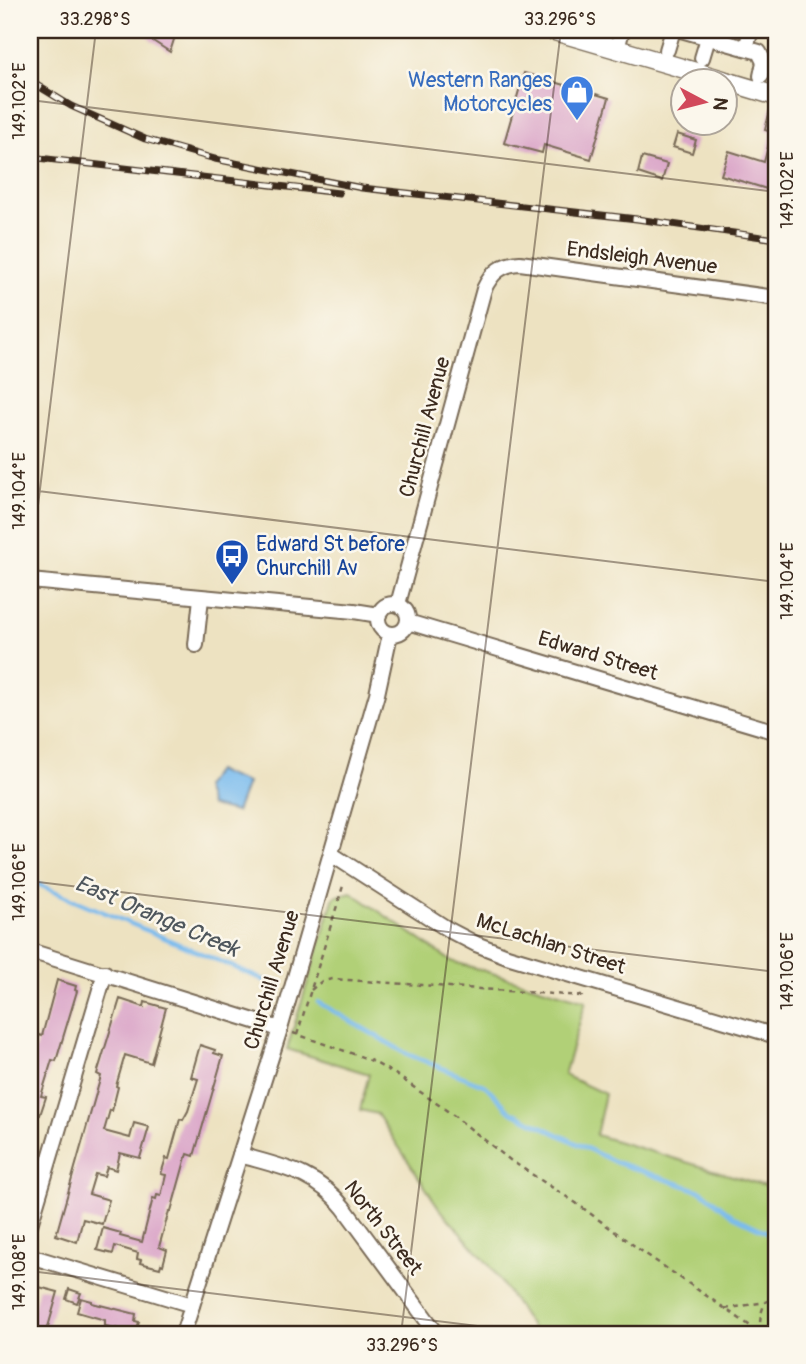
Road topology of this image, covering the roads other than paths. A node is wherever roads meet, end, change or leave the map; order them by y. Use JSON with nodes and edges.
{"nodes":[{"id":1,"x":551,"y":30,"type":"edge"},
{"id":2,"x":622,"y":30,"type":"edge"},
{"id":3,"x":673,"y":30,"type":"edge"},
{"id":4,"x":681,"y":30,"type":"edge"},
{"id":5,"x":751,"y":30,"type":"edge"},
{"id":6,"x":708,"y":38,"type":"junction"},
{"id":7,"x":747,"y":48,"type":"junction"},
{"id":8,"x":617,"y":49,"type":"junction"},
{"id":9,"x":667,"y":50,"type":"dead end"},
{"id":10,"x":702,"y":58,"type":"dead end"},
{"id":11,"x":674,"y":66,"type":"edge"},
{"id":12,"x":761,"y":76,"type":"dead end"},
{"id":13,"x":740,"y":86,"type":"edge"},
{"id":14,"x":776,"y":96,"type":"edge"},
{"id":15,"x":503,"y":266,"type":"joint"},
{"id":16,"x":776,"y":298,"type":"edge"},
{"id":17,"x":30,"y":581,"type":"edge"},
{"id":18,"x":201,"y":598,"type":"junction"},
{"id":19,"x":398,"y":604,"type":"junction"},
{"id":20,"x":379,"y":615,"type":"junction"},
{"id":21,"x":408,"y":622,"type":"junction"},
{"id":22,"x":390,"y":634,"type":"junction"},
{"id":23,"x":196,"y":645,"type":"dead end"},
{"id":24,"x":776,"y":732,"type":"edge"},
{"id":25,"x":331,"y":854,"type":"junction"},
{"id":26,"x":30,"y":951,"type":"edge"},
{"id":27,"x":105,"y":973,"type":"junction"},
{"id":28,"x":280,"y":1029,"type":"junction"},
{"id":29,"x":776,"y":1036,"type":"edge"},
{"id":30,"x":240,"y":1155,"type":"junction"},
{"id":31,"x":30,"y":1225,"type":"edge"},
{"id":32,"x":30,"y":1256,"type":"edge"},
{"id":33,"x":192,"y":1306,"type":"junction"},
{"id":34,"x":183,"y":1334,"type":"edge"},
{"id":35,"x":437,"y":1334,"type":"edge"}],
"edges":[{"from":1,"to":8,"type":"main road"},
{"from":2,"to":8,"type":"street"},
{"from":3,"to":9,"type":"street"},
{"from":4,"to":6,"type":"street"},
{"from":5,"to":7,"type":"street"},
{"from":6,"to":7,"type":"street"},
{"from":6,"to":10,"type":"street"},
{"from":7,"to":12,"type":"street"},
{"from":8,"to":11,"type":"main road"},
{"from":13,"to":14,"type":"main road"},
{"from":15,"to":16,"type":"street","name":"Endsleigh Avenue"},
{"from":15,"to":19,"type":"street","name":"Churchill Avenue"},
{"from":17,"to":18,"type":"street"},
{"from":18,"to":20,"type":"street"},
{"from":18,"to":23,"type":"street"},
{"from":19,"to":20,"type":"street"},
{"from":19,"to":21,"type":"street"},
{"from":20,"to":22,"type":"street"},
{"from":21,"to":22,"type":"street"},
{"from":21,"to":24,"type":"street","name":"Edward Street"},
{"from":22,"to":25,"type":"street","name":"Churchill Avenue"},
{"from":25,"to":28,"type":"street","name":"Churchill Avenue"},
{"from":25,"to":29,"type":"street","name":"McLachlan Street"},
{"from":26,"to":27,"type":"street"},
{"from":27,"to":28,"type":"street"},
{"from":27,"to":31,"type":"street"},
{"from":28,"to":30,"type":"street","name":"Churchill Avenue"},
{"from":30,"to":33,"type":"street","name":"Churchill Avenue"},
{"from":30,"to":35,"type":"street","name":"North Street"},
{"from":32,"to":33,"type":"street"},
{"from":33,"to":34,"type":"street","name":"Churchill Avenue"}]}
